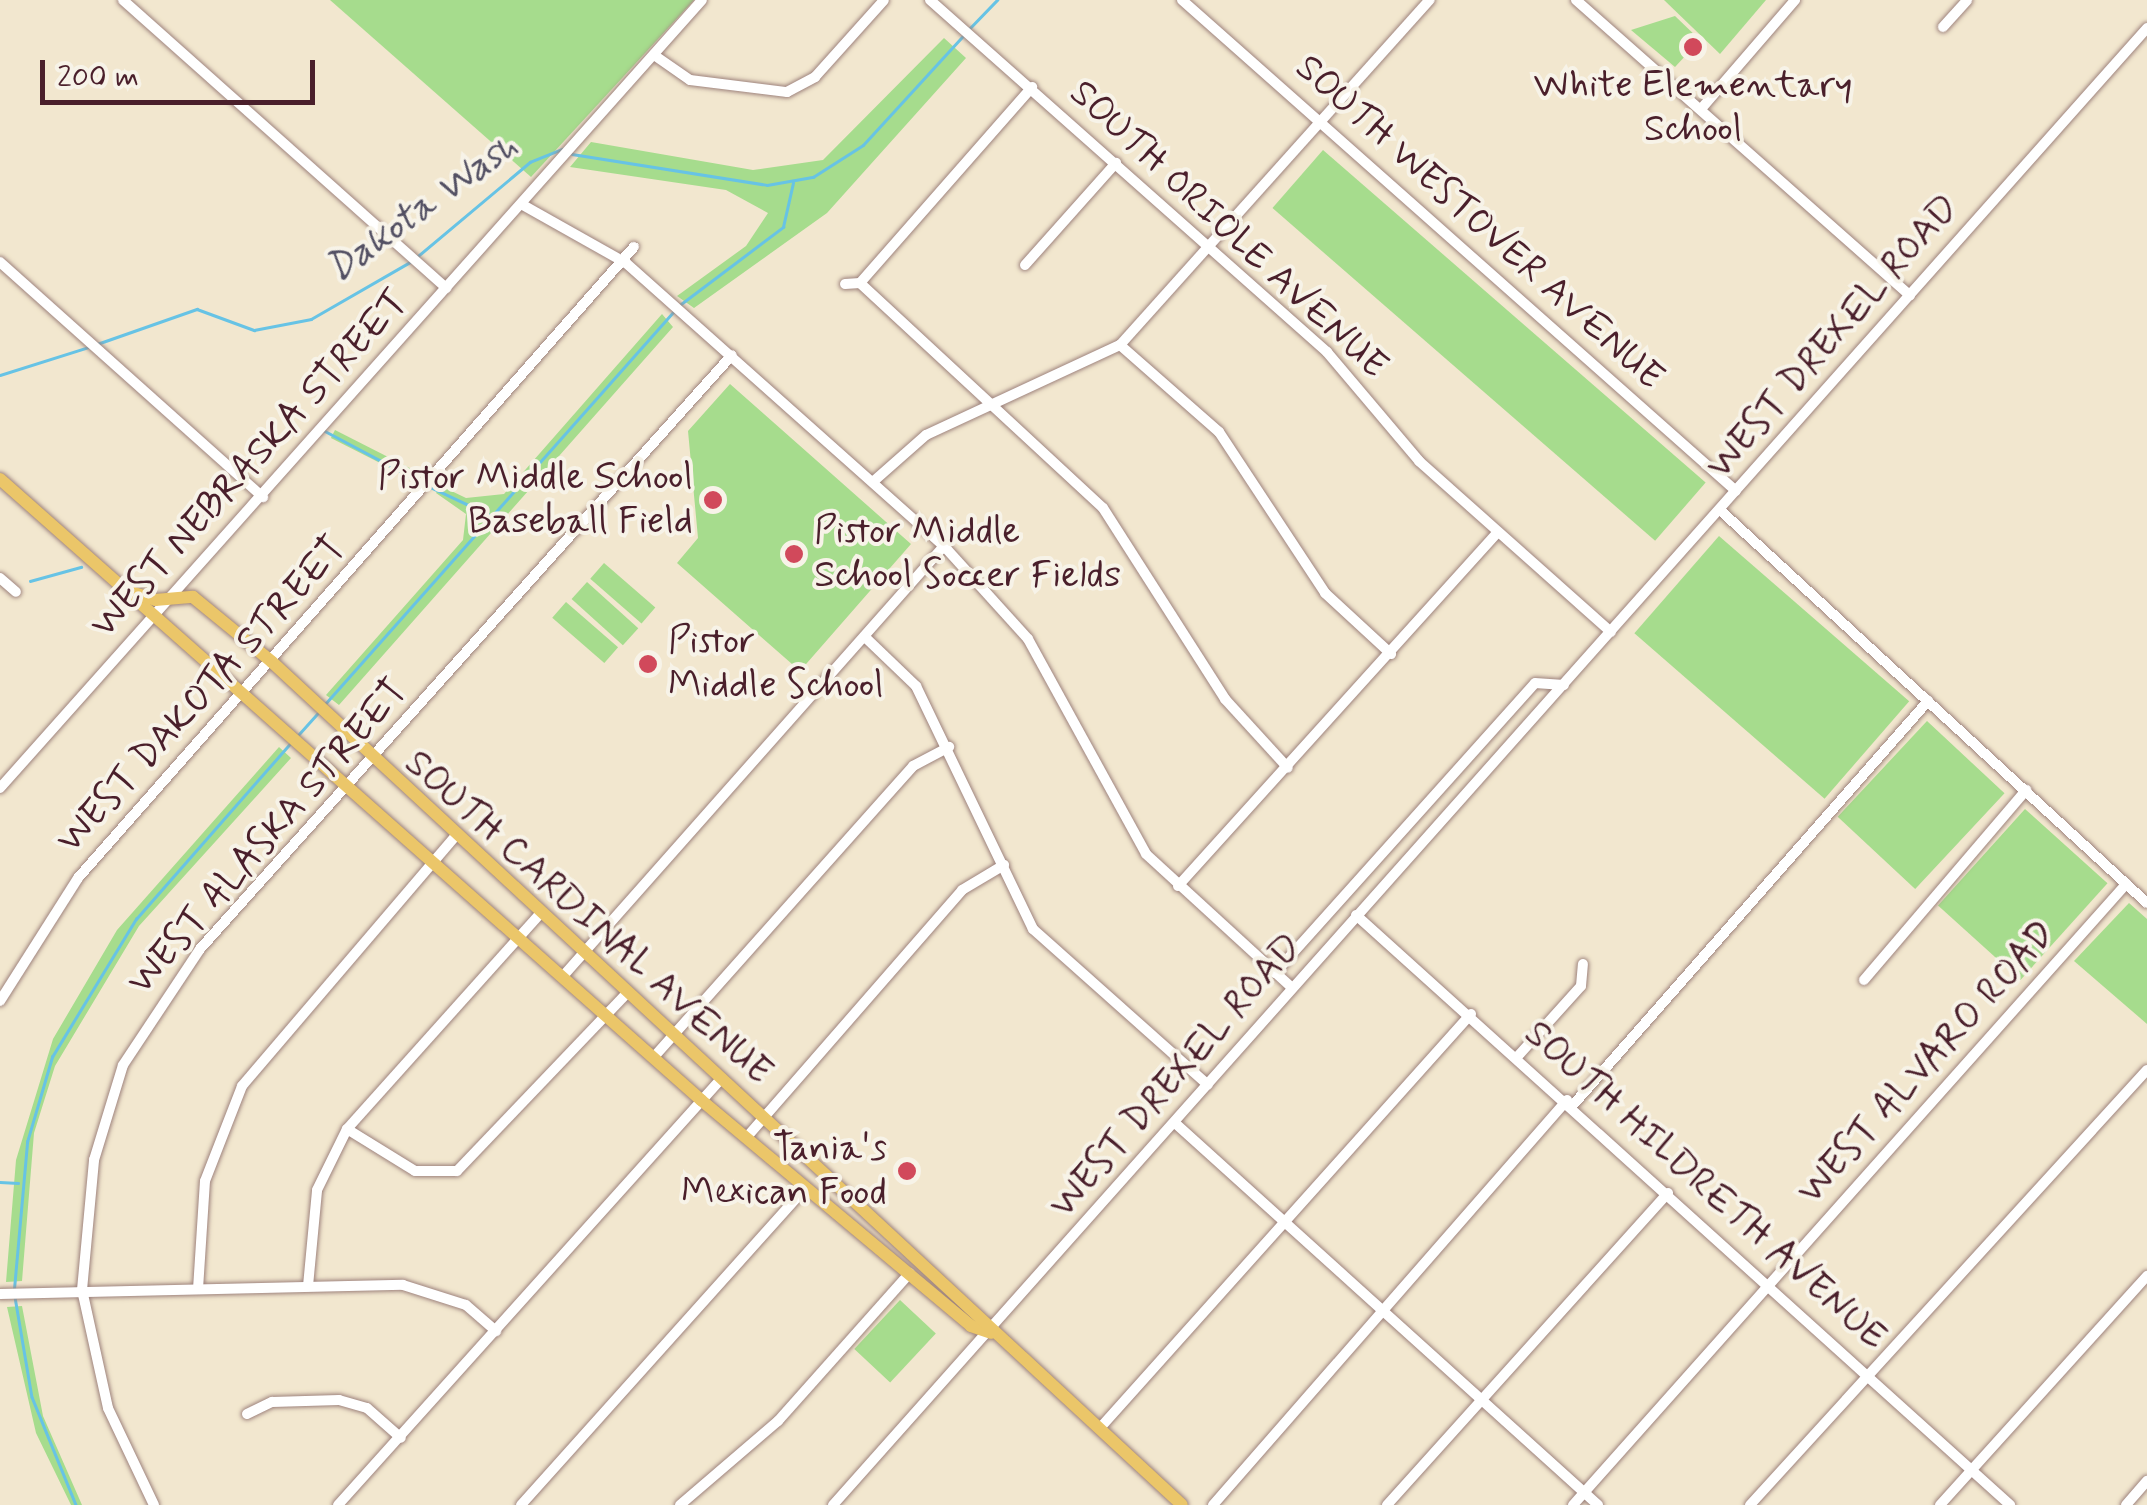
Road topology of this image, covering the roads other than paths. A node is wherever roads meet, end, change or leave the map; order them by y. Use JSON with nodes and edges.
{"nodes":[{"id":1,"x":123,"y":0,"type":"edge"},
{"id":2,"x":702,"y":0,"type":"edge"},
{"id":3,"x":884,"y":0,"type":"edge"},
{"id":4,"x":930,"y":0,"type":"edge"},
{"id":5,"x":1182,"y":0,"type":"edge"},
{"id":6,"x":1430,"y":0,"type":"edge"},
{"id":7,"x":1576,"y":0,"type":"edge"},
{"id":8,"x":1795,"y":0,"type":"edge"},
{"id":9,"x":1967,"y":0,"type":"edge"},
{"id":10,"x":1943,"y":27,"type":"dead end"},
{"id":11,"x":2147,"y":28,"type":"edge"},
{"id":12,"x":654,"y":55,"type":"junction"},
{"id":13,"x":1032,"y":87,"type":"junction"},
{"id":14,"x":1701,"y":109,"type":"junction"},
{"id":15,"x":1323,"y":126,"type":"junction"},
{"id":16,"x":1116,"y":163,"type":"junction"},
{"id":17,"x":523,"y":205,"type":"junction"},
{"id":18,"x":634,"y":247,"type":"dead end"},
{"id":19,"x":1210,"y":250,"type":"junction"},
{"id":20,"x":0,"y":262,"type":"edge"},
{"id":21,"x":626,"y":263,"type":"junction"},
{"id":22,"x":1024,"y":264,"type":"dead end"},
{"id":23,"x":860,"y":283,"type":"junction"},
{"id":24,"x":845,"y":284,"type":"dead end"},
{"id":25,"x":446,"y":288,"type":"junction"},
{"id":26,"x":1910,"y":295,"type":"junction"},
{"id":27,"x":1120,"y":345,"type":"junction"},
{"id":28,"x":732,"y":355,"type":"junction"},
{"id":29,"x":989,"y":408,"type":"junction"},
{"id":30,"x":874,"y":480,"type":"junction"},
{"id":31,"x":2,"y":487,"type":"edge"},
{"id":32,"x":1736,"y":491,"type":"junction"},
{"id":33,"x":263,"y":497,"type":"junction"},
{"id":34,"x":1720,"y":510,"type":"junction"},
{"id":35,"x":1498,"y":532,"type":"junction"},
{"id":36,"x":944,"y":546,"type":"junction"},
{"id":37,"x":0,"y":578,"type":"edge"},
{"id":38,"x":125,"y":590,"type":"junction"},
{"id":39,"x":16,"y":592,"type":"dead end"},
{"id":40,"x":175,"y":596,"type":"junction"},
{"id":41,"x":156,"y":617,"type":"junction"},
{"id":42,"x":1611,"y":632,"type":"junction"},
{"id":43,"x":865,"y":638,"type":"junction"},
{"id":44,"x":1391,"y":654,"type":"junction"},
{"id":45,"x":272,"y":662,"type":"junction"},
{"id":46,"x":1564,"y":685,"type":"junction"},
{"id":47,"x":244,"y":695,"type":"junction"},
{"id":48,"x":1928,"y":701,"type":"junction"},
{"id":49,"x":949,"y":747,"type":"junction"},
{"id":50,"x":372,"y":761,"type":"junction"},
{"id":51,"x":1288,"y":768,"type":"junction"},
{"id":52,"x":0,"y":788,"type":"edge"},
{"id":53,"x":348,"y":788,"type":"junction"},
{"id":54,"x":2026,"y":790,"type":"junction"},
{"id":55,"x":455,"y":838,"type":"junction"},
{"id":56,"x":433,"y":862,"type":"junction"},
{"id":57,"x":1004,"y":865,"type":"junction"},
{"id":58,"x":2126,"y":884,"type":"junction"},
{"id":59,"x":1178,"y":886,"type":"junction"},
{"id":60,"x":2147,"y":903,"type":"edge"},
{"id":61,"x":540,"y":914,"type":"junction"},
{"id":62,"x":1356,"y":915,"type":"junction"},
{"id":63,"x":519,"y":938,"type":"junction"},
{"id":64,"x":584,"y":953,"type":"junction"},
{"id":65,"x":1584,"y":964,"type":"dead end"},
{"id":66,"x":1275,"y":974,"type":"junction"},
{"id":67,"x":564,"y":975,"type":"junction"},
{"id":68,"x":1864,"y":980,"type":"dead end"},
{"id":69,"x":1292,"y":988,"type":"junction"},
{"id":70,"x":627,"y":993,"type":"junction"},
{"id":71,"x":0,"y":1002,"type":"edge"},
{"id":72,"x":1471,"y":1014,"type":"junction"},
{"id":73,"x":607,"y":1016,"type":"junction"},
{"id":74,"x":676,"y":1036,"type":"junction"},
{"id":75,"x":1518,"y":1056,"type":"junction"},
{"id":76,"x":654,"y":1058,"type":"junction"},
{"id":77,"x":2147,"y":1070,"type":"edge"},
{"id":78,"x":722,"y":1078,"type":"junction"},
{"id":79,"x":1208,"y":1085,"type":"junction"},
{"id":80,"x":702,"y":1100,"type":"junction"},
{"id":81,"x":1570,"y":1103,"type":"junction"},
{"id":82,"x":762,"y":1118,"type":"junction"},
{"id":83,"x":1175,"y":1123,"type":"junction"},
{"id":84,"x":347,"y":1128,"type":"junction"},
{"id":85,"x":746,"y":1138,"type":"junction"},
{"id":86,"x":805,"y":1188,"type":"junction"},
{"id":87,"x":1668,"y":1193,"type":"junction"},
{"id":88,"x":1282,"y":1223,"type":"junction"},
{"id":89,"x":910,"y":1273,"type":"junction"},
{"id":90,"x":2147,"y":1276,"type":"edge"},
{"id":91,"x":308,"y":1286,"type":"junction"},
{"id":92,"x":1771,"y":1286,"type":"junction"},
{"id":93,"x":82,"y":1290,"type":"junction"},
{"id":94,"x":198,"y":1290,"type":"junction"},
{"id":95,"x":0,"y":1294,"type":"edge"},
{"id":96,"x":1381,"y":1311,"type":"junction"},
{"id":97,"x":496,"y":1331,"type":"junction"},
{"id":98,"x":991,"y":1333,"type":"junction"},
{"id":99,"x":1866,"y":1375,"type":"junction"},
{"id":100,"x":1480,"y":1400,"type":"junction"},
{"id":101,"x":246,"y":1414,"type":"dead end"},
{"id":102,"x":1100,"y":1428,"type":"junction"},
{"id":103,"x":402,"y":1438,"type":"junction"},
{"id":104,"x":1972,"y":1470,"type":"junction"},
{"id":105,"x":2147,"y":1482,"type":"edge"},
{"id":106,"x":1584,"y":1492,"type":"junction"},
{"id":107,"x":154,"y":1505,"type":"edge"},
{"id":108,"x":338,"y":1505,"type":"edge"},
{"id":109,"x":521,"y":1505,"type":"edge"},
{"id":110,"x":680,"y":1505,"type":"edge"},
{"id":111,"x":833,"y":1505,"type":"edge"},
{"id":112,"x":1182,"y":1505,"type":"edge"},
{"id":113,"x":1213,"y":1505,"type":"edge"},
{"id":114,"x":1388,"y":1505,"type":"edge"},
{"id":115,"x":1572,"y":1505,"type":"edge"},
{"id":116,"x":1598,"y":1505,"type":"edge"},
{"id":117,"x":1750,"y":1505,"type":"edge"},
{"id":118,"x":1940,"y":1505,"type":"edge"},
{"id":119,"x":2010,"y":1505,"type":"edge"},
{"id":120,"x":2126,"y":1505,"type":"edge"}],
"edges":[{"from":1,"to":25,"type":"street"},
{"from":2,"to":12,"type":"street","name":"WEST NEBRASKA STREET"},
{"from":3,"to":12,"type":"street"},
{"from":4,"to":13,"type":"street","name":"SOUTH ORIOLE AVENUE"},
{"from":5,"to":15,"type":"street","name":"SOUTH WESTOVER AVENUE"},
{"from":6,"to":15,"type":"street"},
{"from":7,"to":14,"type":"street"},
{"from":8,"to":14,"type":"street"},
{"from":9,"to":10,"type":"street"},
{"from":11,"to":26,"type":"street","name":"WEST DREXEL ROAD"},
{"from":12,"to":17,"type":"street","name":"WEST NEBRASKA STREET"},
{"from":13,"to":16,"type":"street","name":"SOUTH ORIOLE AVENUE"},
{"from":13,"to":23,"type":"street"},
{"from":14,"to":26,"type":"street"},
{"from":15,"to":19,"type":"street"},
{"from":15,"to":32,"type":"street","name":"SOUTH WESTOVER AVENUE"},
{"from":16,"to":19,"type":"street","name":"SOUTH ORIOLE AVENUE"},
{"from":16,"to":22,"type":"street"},
{"from":17,"to":21,"type":"street"},
{"from":17,"to":25,"type":"street","name":"WEST NEBRASKA STREET"},
{"from":18,"to":21,"type":"street","name":"WEST DAKOTA STREET"},
{"from":19,"to":27,"type":"street"},
{"from":19,"to":35,"type":"street","name":"SOUTH ORIOLE AVENUE"},
{"from":20,"to":33,"type":"street"},
{"from":21,"to":28,"type":"street"},
{"from":21,"to":45,"type":"street","name":"WEST DAKOTA STREET"},
{"from":23,"to":24,"type":"street"},
{"from":23,"to":29,"type":"street"},
{"from":25,"to":33,"type":"street","name":"WEST NEBRASKA STREET"},
{"from":26,"to":32,"type":"street","name":"WEST DREXEL ROAD"},
{"from":27,"to":29,"type":"street"},
{"from":27,"to":44,"type":"street"},
{"from":28,"to":30,"type":"street"},
{"from":28,"to":50,"type":"street","name":"WEST ALASKA STREET"},
{"from":29,"to":30,"type":"street"},
{"from":29,"to":51,"type":"street"},
{"from":30,"to":36,"type":"street"},
{"from":31,"to":38,"type":"main road","name":"SOUTH CARDINAL AVENUE"},
{"from":32,"to":34,"type":"street","name":"WEST DREXEL ROAD"},
{"from":33,"to":40,"type":"street","name":"WEST NEBRASKA STREET"},
{"from":34,"to":42,"type":"street","name":"WEST DREXEL ROAD"},
{"from":34,"to":48,"type":"street"},
{"from":35,"to":42,"type":"street","name":"SOUTH ORIOLE AVENUE"},
{"from":35,"to":44,"type":"street"},
{"from":36,"to":43,"type":"street"},
{"from":36,"to":59,"type":"street"},
{"from":37,"to":39,"type":"street"},
{"from":38,"to":40,"type":"main road","name":"SOUTH CARDINAL AVENUE"},
{"from":38,"to":41,"type":"main road","name":"SOUTH CARDINAL AVENUE"},
{"from":40,"to":41,"type":"street","name":"WEST NEBRASKA STREET"},
{"from":40,"to":45,"type":"main road","name":"SOUTH CARDINAL AVENUE"},
{"from":41,"to":47,"type":"main road","name":"SOUTH CARDINAL AVENUE"},
{"from":41,"to":52,"type":"street","name":"WEST NEBRASKA STREET"},
{"from":42,"to":46,"type":"street","name":"WEST DREXEL ROAD"},
{"from":43,"to":49,"type":"street"},
{"from":43,"to":64,"type":"street"},
{"from":44,"to":51,"type":"street"},
{"from":45,"to":47,"type":"street","name":"WEST DAKOTA STREET"},
{"from":45,"to":50,"type":"main road","name":"SOUTH CARDINAL AVENUE"},
{"from":46,"to":62,"type":"street","name":"WEST DREXEL ROAD"},
{"from":46,"to":66,"type":"street","name":"WEST DREXEL ROAD"},
{"from":47,"to":53,"type":"main road","name":"SOUTH CARDINAL AVENUE"},
{"from":47,"to":71,"type":"street","name":"WEST DAKOTA STREET"},
{"from":48,"to":54,"type":"street"},
{"from":48,"to":81,"type":"street"},
{"from":49,"to":57,"type":"street"},
{"from":49,"to":74,"type":"street"},
{"from":50,"to":53,"type":"street","name":"WEST ALASKA STREET"},
{"from":50,"to":55,"type":"main road","name":"SOUTH CARDINAL AVENUE"},
{"from":51,"to":59,"type":"street"},
{"from":53,"to":56,"type":"main road","name":"SOUTH CARDINAL AVENUE"},
{"from":53,"to":93,"type":"street","name":"WEST ALASKA STREET"},
{"from":54,"to":58,"type":"street"},
{"from":54,"to":68,"type":"street"},
{"from":55,"to":56,"type":"street"},
{"from":55,"to":61,"type":"main road","name":"SOUTH CARDINAL AVENUE"},
{"from":56,"to":63,"type":"main road","name":"SOUTH CARDINAL AVENUE"},
{"from":56,"to":94,"type":"street"},
{"from":57,"to":79,"type":"street"},
{"from":57,"to":82,"type":"street"},
{"from":58,"to":60,"type":"street"},
{"from":58,"to":92,"type":"street","name":"WEST ALVARO ROAD"},
{"from":59,"to":66,"type":"street"},
{"from":61,"to":63,"type":"street"},
{"from":61,"to":64,"type":"main road","name":"SOUTH CARDINAL AVENUE"},
{"from":62,"to":69,"type":"street","name":"WEST DREXEL ROAD"},
{"from":62,"to":72,"type":"street","name":"SOUTH HILDRETH AVENUE"},
{"from":63,"to":67,"type":"main road","name":"SOUTH CARDINAL AVENUE"},
{"from":63,"to":84,"type":"street"},
{"from":64,"to":67,"type":"street"},
{"from":64,"to":70,"type":"main road","name":"SOUTH CARDINAL AVENUE"},
{"from":65,"to":75,"type":"street"},
{"from":66,"to":69,"type":"street"},
{"from":67,"to":73,"type":"main road","name":"SOUTH CARDINAL AVENUE"},
{"from":69,"to":79,"type":"street","name":"WEST DREXEL ROAD"},
{"from":70,"to":73,"type":"street"},
{"from":70,"to":74,"type":"main road","name":"SOUTH CARDINAL AVENUE"},
{"from":72,"to":75,"type":"street","name":"SOUTH HILDRETH AVENUE"},
{"from":72,"to":88,"type":"street"},
{"from":73,"to":76,"type":"main road","name":"SOUTH CARDINAL AVENUE"},
{"from":73,"to":84,"type":"street"},
{"from":74,"to":76,"type":"street"},
{"from":74,"to":78,"type":"main road","name":"SOUTH CARDINAL AVENUE"},
{"from":75,"to":81,"type":"street","name":"SOUTH HILDRETH AVENUE"},
{"from":76,"to":80,"type":"main road","name":"SOUTH CARDINAL AVENUE"},
{"from":77,"to":99,"type":"street"},
{"from":78,"to":80,"type":"street"},
{"from":78,"to":82,"type":"main road","name":"SOUTH CARDINAL AVENUE"},
{"from":79,"to":83,"type":"street","name":"WEST DREXEL ROAD"},
{"from":80,"to":85,"type":"main road","name":"SOUTH CARDINAL AVENUE"},
{"from":80,"to":97,"type":"street"},
{"from":81,"to":87,"type":"street","name":"SOUTH HILDRETH AVENUE"},
{"from":81,"to":96,"type":"street"},
{"from":82,"to":85,"type":"street"},
{"from":82,"to":98,"type":"main road","name":"SOUTH CARDINAL AVENUE"},
{"from":83,"to":88,"type":"street"},
{"from":83,"to":98,"type":"street","name":"WEST DREXEL ROAD"},
{"from":84,"to":91,"type":"street"},
{"from":85,"to":86,"type":"main road","name":"SOUTH CARDINAL AVENUE"},
{"from":86,"to":89,"type":"main road","name":"SOUTH CARDINAL AVENUE"},
{"from":86,"to":109,"type":"street"},
{"from":87,"to":92,"type":"street","name":"SOUTH HILDRETH AVENUE"},
{"from":87,"to":100,"type":"street"},
{"from":88,"to":96,"type":"street"},
{"from":88,"to":102,"type":"street"},
{"from":89,"to":98,"type":"main road","name":"SOUTH CARDINAL AVENUE"},
{"from":89,"to":110,"type":"street"},
{"from":90,"to":104,"type":"street"},
{"from":91,"to":94,"type":"street"},
{"from":91,"to":97,"type":"street"},
{"from":92,"to":99,"type":"street","name":"SOUTH HILDRETH AVENUE"},
{"from":92,"to":106,"type":"street","name":"WEST ALVARO ROAD"},
{"from":93,"to":94,"type":"street"},
{"from":93,"to":95,"type":"street"},
{"from":93,"to":107,"type":"street","name":"WEST ALASKA STREET"},
{"from":96,"to":100,"type":"street"},
{"from":96,"to":113,"type":"street"},
{"from":97,"to":103,"type":"street"},
{"from":98,"to":102,"type":"main road","name":"SOUTH CARDINAL AVENUE"},
{"from":98,"to":111,"type":"street","name":"WEST DREXEL ROAD"},
{"from":99,"to":104,"type":"street","name":"SOUTH HILDRETH AVENUE"},
{"from":99,"to":117,"type":"street"},
{"from":100,"to":106,"type":"street"},
{"from":100,"to":114,"type":"street"},
{"from":101,"to":103,"type":"street"},
{"from":102,"to":112,"type":"main road","name":"SOUTH CARDINAL AVENUE"},
{"from":103,"to":108,"type":"street"},
{"from":104,"to":118,"type":"street"},
{"from":104,"to":119,"type":"street","name":"SOUTH HILDRETH AVENUE"},
{"from":105,"to":120,"type":"street"},
{"from":106,"to":115,"type":"street","name":"WEST ALVARO ROAD"},
{"from":106,"to":116,"type":"street"}]}
